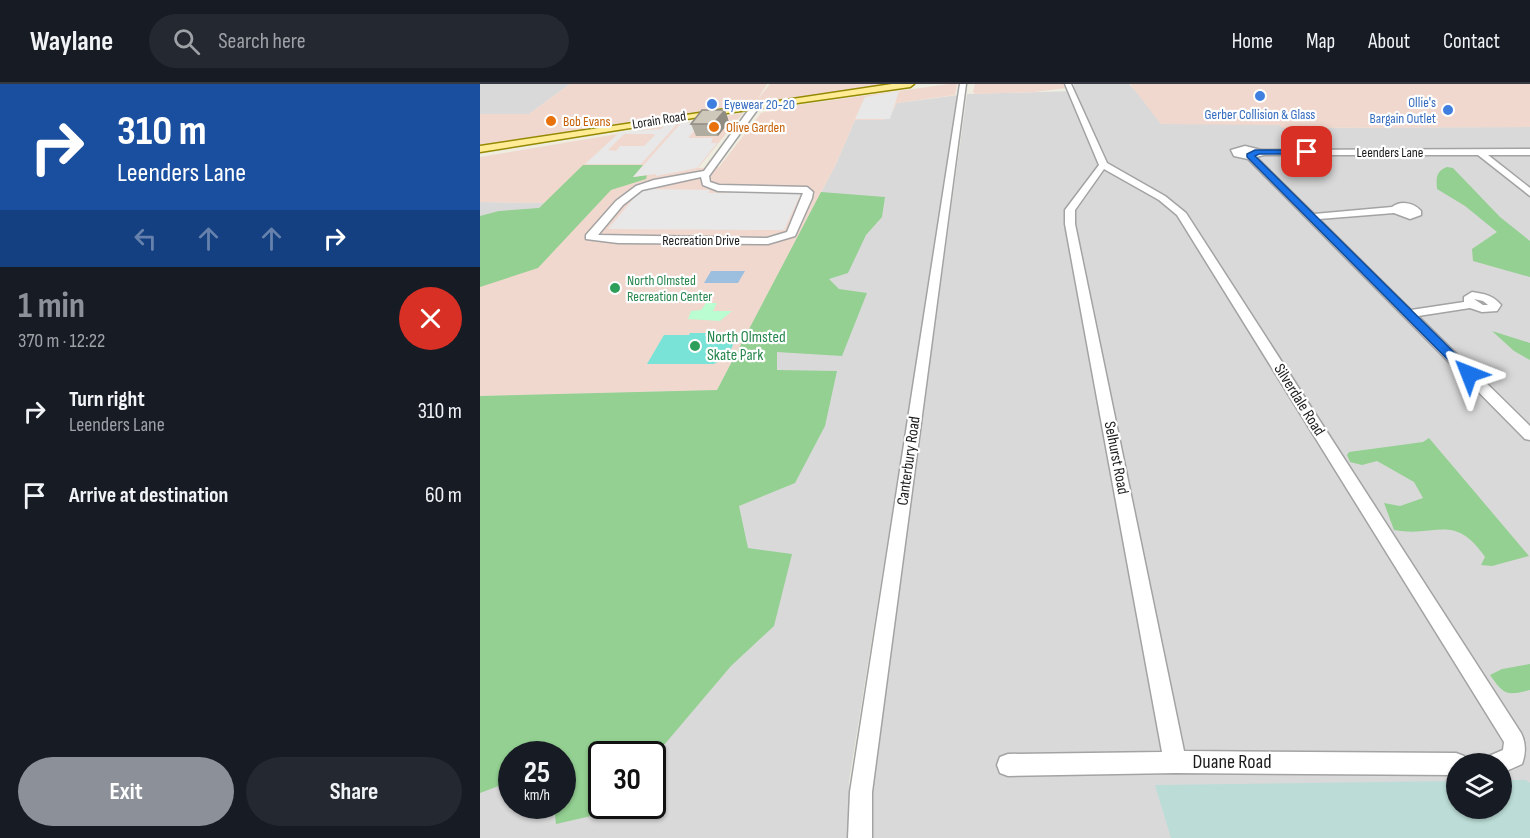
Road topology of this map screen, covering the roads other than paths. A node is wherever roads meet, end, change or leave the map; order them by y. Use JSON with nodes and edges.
{"nodes":[{"id":1,"x":910,"y":84,"type":"edge"},
{"id":2,"x":963,"y":84,"type":"edge"},
{"id":3,"x":1068,"y":84,"type":"edge"},
{"id":4,"x":756,"y":106,"type":"junction"},
{"id":5,"x":480,"y":149,"type":"edge"},
{"id":6,"x":1480,"y":152,"type":"junction"},
{"id":7,"x":1530,"y":152,"type":"edge"},
{"id":8,"x":1103,"y":165,"type":"junction"},
{"id":9,"x":707,"y":173,"type":"junction"},
{"id":10,"x":1530,"y":193,"type":"edge"},
{"id":11,"x":1397,"y":210,"type":"dead end"},
{"id":12,"x":1310,"y":217,"type":"junction"},
{"id":13,"x":1471,"y":304,"type":"dead end"},
{"id":14,"x":1408,"y":314,"type":"junction"},
{"id":15,"x":1530,"y":435,"type":"edge"},
{"id":16,"x":1512,"y":757,"type":"edge"},
{"id":17,"x":1175,"y":762,"type":"junction"},
{"id":18,"x":1446,"y":764,"type":"edge"},
{"id":19,"x":1008,"y":765,"type":"dead end"},
{"id":20,"x":860,"y":838,"type":"edge"}],
"edges":[{"from":1,"to":4,"type":"main road","name":"Lorain Road"},
{"from":2,"to":20,"type":"street","name":"Canterbury Road"},
{"from":3,"to":8,"type":"street"},
{"from":4,"to":5,"type":"main road","name":"Lorain Road"},
{"from":4,"to":9,"type":"street"},
{"from":6,"to":7,"type":"street","name":"Leenders Lane"},
{"from":6,"to":10,"type":"street"},
{"from":6,"to":12,"type":"street","name":"Leenders Lane"},
{"from":8,"to":16,"type":"street","name":"Silverdale Road"},
{"from":8,"to":17,"type":"street","name":"Selhurst Road"},
{"from":9,"to":9,"type":"street","name":"Recreation Drive"},
{"from":11,"to":12,"type":"street"},
{"from":12,"to":14,"type":"street"},
{"from":13,"to":14,"type":"street"},
{"from":14,"to":15,"type":"street"},
{"from":17,"to":18,"type":"street","name":"Duane Road"},
{"from":17,"to":19,"type":"street","name":"Duane Road"}]}
